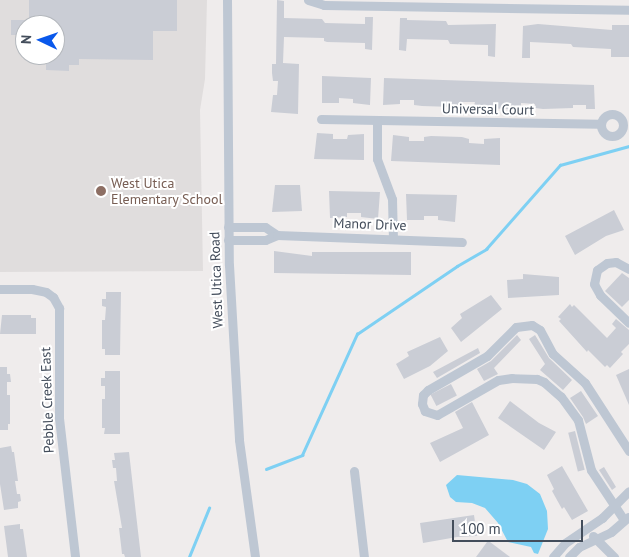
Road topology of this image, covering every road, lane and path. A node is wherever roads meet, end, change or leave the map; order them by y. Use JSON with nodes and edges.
{"nodes":[{"id":1,"x":227,"y":0,"type":"edge"},
{"id":2,"x":308,"y":0,"type":"edge"},
{"id":3,"x":629,"y":10,"type":"edge"},
{"id":4,"x":321,"y":119,"type":"dead end"},
{"id":5,"x":377,"y":121,"type":"junction"},
{"id":6,"x":599,"y":124,"type":"dead end"},
{"id":7,"x":228,"y":227,"type":"junction"},
{"id":8,"x":277,"y":235,"type":"junction"},
{"id":9,"x":393,"y":239,"type":"junction"},
{"id":10,"x":228,"y":240,"type":"junction"},
{"id":11,"x":462,"y":242,"type":"dead end"},
{"id":12,"x":629,"y":269,"type":"edge"},
{"id":13,"x":0,"y":288,"type":"edge"},
{"id":14,"x":629,"y":323,"type":"edge"},
{"id":15,"x":629,"y":451,"type":"edge"},
{"id":16,"x":354,"y":471,"type":"dead end"},
{"id":17,"x":629,"y":491,"type":"edge"},
{"id":18,"x":614,"y":507,"type":"junction"},
{"id":19,"x":627,"y":518,"type":"edge"},
{"id":20,"x":589,"y":529,"type":"junction"},
{"id":21,"x":595,"y":539,"type":"junction"},
{"id":22,"x":75,"y":557,"type":"edge"},
{"id":23,"x":255,"y":557,"type":"edge"},
{"id":24,"x":364,"y":557,"type":"edge"},
{"id":25,"x":553,"y":557,"type":"edge"},
{"id":26,"x":569,"y":557,"type":"edge"},
{"id":27,"x":614,"y":557,"type":"edge"}],
"edges":[{"from":1,"to":7,"type":"street","name":"West Utica Road"},
{"from":2,"to":3,"type":"street"},
{"from":4,"to":5,"type":"street","name":"Universal Court"},
{"from":5,"to":6,"type":"street","name":"Universal Court"},
{"from":5,"to":9,"type":"street"},
{"from":7,"to":8,"type":"street","name":"Manor Drive"},
{"from":7,"to":10,"type":"street","name":"West Utica Road"},
{"from":8,"to":9,"type":"street","name":"Manor Drive"},
{"from":8,"to":10,"type":"street","name":"Manor Drive"},
{"from":9,"to":11,"type":"street","name":"Manor Drive"},
{"from":10,"to":23,"type":"street","name":"West Utica Road"},
{"from":12,"to":14,"type":"street"},
{"from":13,"to":22,"type":"street","name":"Pebble Creek East"},
{"from":15,"to":18,"type":"street"},
{"from":16,"to":24,"type":"street"},
{"from":17,"to":18,"type":"street"},
{"from":18,"to":19,"type":"street"},
{"from":18,"to":20,"type":"street"},
{"from":19,"to":21,"type":"street"},
{"from":20,"to":21,"type":"street"},
{"from":20,"to":25,"type":"street"},
{"from":21,"to":26,"type":"street"},
{"from":21,"to":27,"type":"street"}]}
